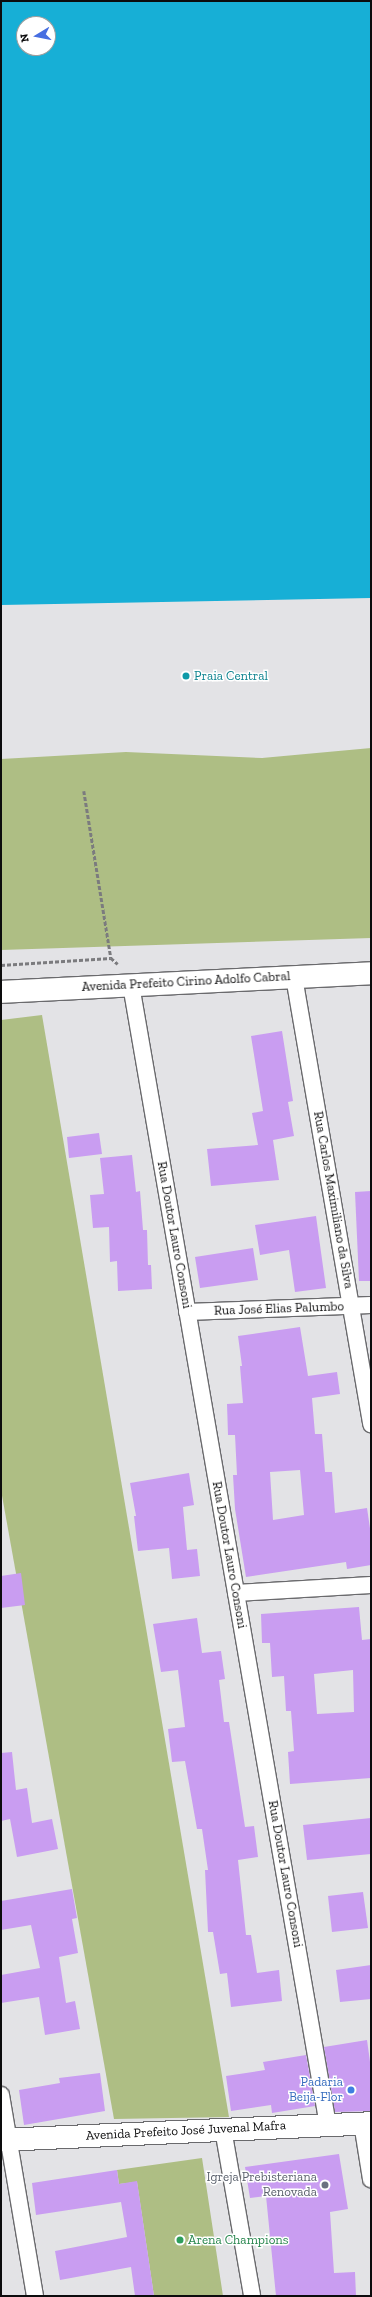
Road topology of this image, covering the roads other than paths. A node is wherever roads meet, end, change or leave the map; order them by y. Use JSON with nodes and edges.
{"nodes":[{"id":1,"x":371,"y":973,"type":"edge"},
{"id":2,"x":294,"y":977,"type":"junction"},
{"id":3,"x":131,"y":985,"type":"junction"},
{"id":4,"x":1,"y":992,"type":"edge"},
{"id":5,"x":351,"y":1306,"type":"junction"},
{"id":6,"x":371,"y":1306,"type":"edge"},
{"id":7,"x":187,"y":1312,"type":"junction"},
{"id":8,"x":371,"y":1424,"type":"edge"},
{"id":9,"x":371,"y":1585,"type":"edge"},
{"id":10,"x":236,"y":1593,"type":"junction"},
{"id":11,"x":1,"y":2095,"type":"edge"},
{"id":12,"x":366,"y":2123,"type":"edge"},
{"id":13,"x":328,"y":2125,"type":"junction"},
{"id":14,"x":224,"y":2129,"type":"junction"},
{"id":15,"x":5,"y":2140,"type":"edge"},
{"id":16,"x":371,"y":2179,"type":"edge"},
{"id":17,"x":36,"y":2296,"type":"edge"},
{"id":18,"x":252,"y":2296,"type":"edge"}],
"edges":[{"from":1,"to":2,"type":"main road","name":"Avenida Prefeito Cirino Adolfo Cabral"},
{"from":2,"to":3,"type":"main road","name":"Avenida Prefeito Cirino Adolfo Cabral"},
{"from":2,"to":5,"type":"street","name":"Rua Carlos Maximiliano da Silva"},
{"from":3,"to":4,"type":"main road","name":"Avenida Prefeito Cirino Adolfo Cabral"},
{"from":3,"to":7,"type":"street","name":"Rua Doutor Lauro Consoni"},
{"from":5,"to":6,"type":"street","name":"Rua José Elias Palumbo"},
{"from":5,"to":7,"type":"street","name":"Rua José Elias Palumbo"},
{"from":5,"to":8,"type":"street","name":"Rua Carlos Maximiliano da Silva"},
{"from":7,"to":10,"type":"street","name":"Rua Doutor Lauro Consoni"},
{"from":9,"to":10,"type":"street"},
{"from":10,"to":13,"type":"street","name":"Rua Doutor Lauro Consoni"},
{"from":11,"to":15,"type":"street"},
{"from":12,"to":13,"type":"main road","name":"Avenida Prefeito José Juvenal Mafra"},
{"from":12,"to":16,"type":"street"},
{"from":13,"to":14,"type":"main road","name":"Avenida Prefeito José Juvenal Mafra"},
{"from":14,"to":15,"type":"main road","name":"Avenida Prefeito José Juvenal Mafra"},
{"from":14,"to":18,"type":"street"},
{"from":15,"to":17,"type":"street"}]}
